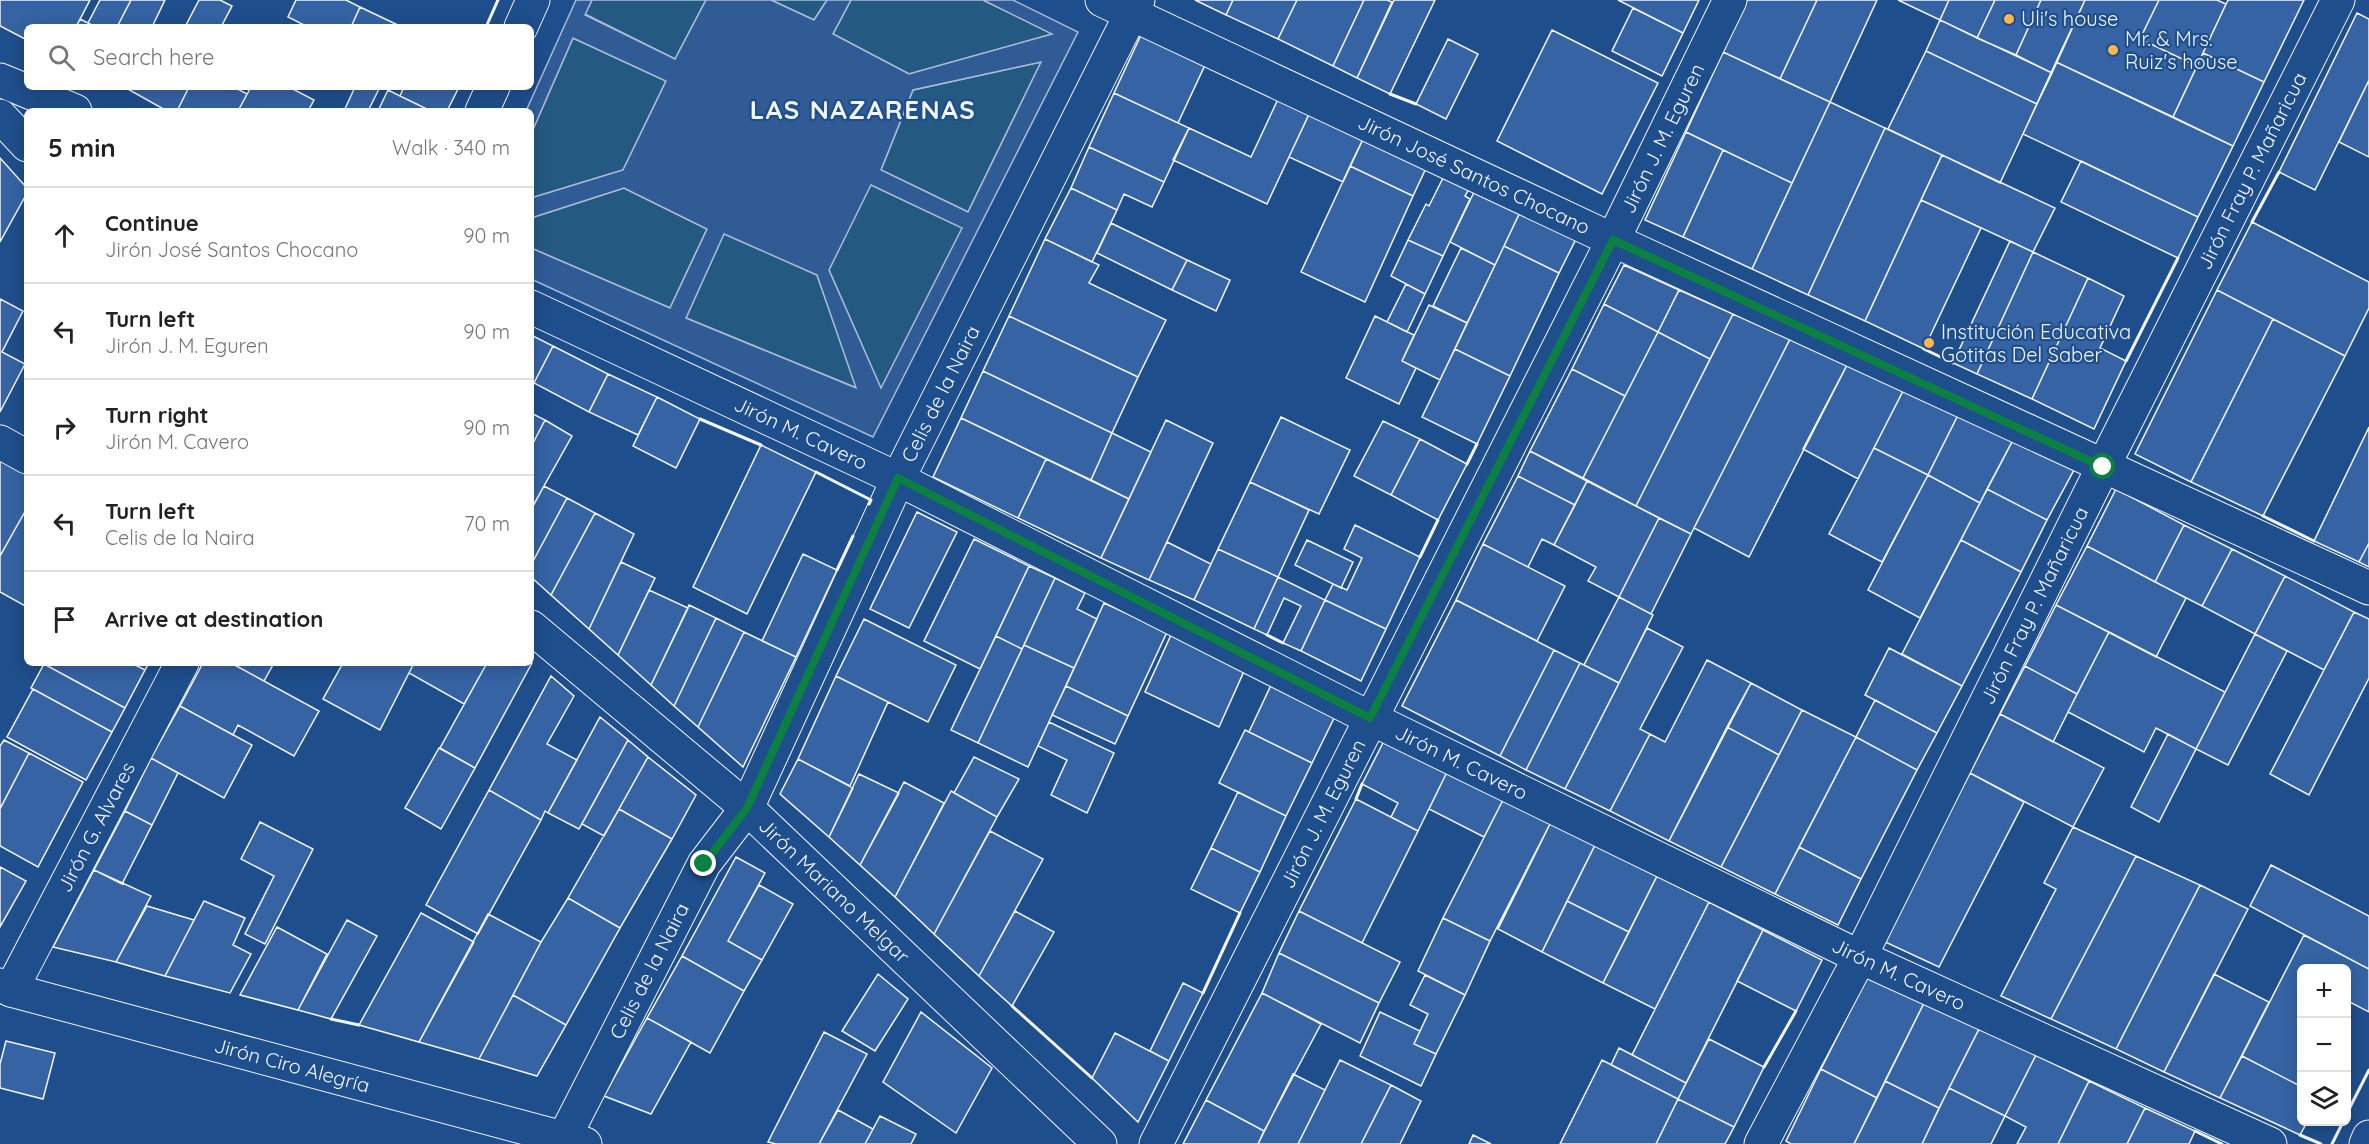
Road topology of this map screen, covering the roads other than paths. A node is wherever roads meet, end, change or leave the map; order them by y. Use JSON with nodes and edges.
{"nodes":[{"id":1,"x":533,"y":0,"type":"edge"},
{"id":2,"x":1102,"y":0,"type":"edge"},
{"id":3,"x":1730,"y":0,"type":"edge"},
{"id":4,"x":2338,"y":0,"type":"edge"},
{"id":5,"x":1135,"y":7,"type":"edge"},
{"id":6,"x":521,"y":24,"type":"edge"},
{"id":7,"x":0,"y":80,"type":"edge"},
{"id":8,"x":24,"y":90,"type":"edge"},
{"id":9,"x":24,"y":90,"type":"edge"},
{"id":10,"x":492,"y":90,"type":"edge"},
{"id":11,"x":68,"y":108,"type":"edge"},
{"id":12,"x":483,"y":108,"type":"edge"},
{"id":13,"x":0,"y":116,"type":"edge"},
{"id":14,"x":24,"y":142,"type":"edge"},
{"id":15,"x":1613,"y":240,"type":"junction"},
{"id":16,"x":534,"y":308,"type":"edge"},
{"id":17,"x":0,"y":442,"type":"edge"},
{"id":18,"x":24,"y":455,"type":"edge"},
{"id":19,"x":2103,"y":467,"type":"junction"},
{"id":20,"x":898,"y":478,"type":"junction"},
{"id":21,"x":2369,"y":588,"type":"edge"},
{"id":22,"x":534,"y":630,"type":"edge"},
{"id":23,"x":180,"y":666,"type":"edge"},
{"id":24,"x":1370,"y":718,"type":"junction"},
{"id":25,"x":747,"y":808,"type":"junction"},
{"id":26,"x":1860,"y":957,"type":"junction"},
{"id":27,"x":6,"y":988,"type":"edge"},
{"id":28,"x":2369,"y":1137,"type":"edge"},
{"id":29,"x":573,"y":1142,"type":"edge"},
{"id":30,"x":1100,"y":1144,"type":"edge"},
{"id":31,"x":1156,"y":1144,"type":"edge"},
{"id":32,"x":1761,"y":1144,"type":"edge"},
{"id":33,"x":2270,"y":1144,"type":"edge"},
{"id":34,"x":2366,"y":1144,"type":"edge"}],
"edges":[{"from":1,"to":6,"type":"street"},
{"from":2,"to":5,"type":"street","name":"Jirón José Santos Chocano"},
{"from":3,"to":15,"type":"street","name":"Jirón J. M. Eguren"},
{"from":4,"to":19,"type":"street","name":"Jirón Fray P. Mañaricua"},
{"from":5,"to":15,"type":"street","name":"Jirón José Santos Chocano"},
{"from":5,"to":20,"type":"street","name":"Celis de la Naira"},
{"from":7,"to":9,"type":"street"},
{"from":8,"to":11,"type":"street"},
{"from":10,"to":12,"type":"street"},
{"from":13,"to":14,"type":"street"},
{"from":15,"to":19,"type":"street","name":"Jirón José Santos Chocano"},
{"from":15,"to":24,"type":"street","name":"Jirón J. M. Eguren"},
{"from":16,"to":20,"type":"street","name":"Jirón M. Cavero"},
{"from":17,"to":18,"type":"street"},
{"from":19,"to":21,"type":"street","name":"Jirón José Santos Chocano"},
{"from":19,"to":26,"type":"street","name":"Jirón Fray P. Mañaricua"},
{"from":20,"to":24,"type":"street","name":"Jirón M. Cavero"},
{"from":20,"to":25,"type":"street","name":"Celis de la Naira"},
{"from":22,"to":25,"type":"street","name":"Jirón Mariano Melgar"},
{"from":23,"to":27,"type":"street","name":"Jirón G. Alvares"},
{"from":24,"to":26,"type":"street","name":"Jirón M. Cavero"},
{"from":24,"to":31,"type":"street","name":"Jirón J. M. Eguren"},
{"from":25,"to":29,"type":"street","name":"Celis de la Naira"},
{"from":25,"to":30,"type":"street","name":"Jirón Mariano Melgar"},
{"from":26,"to":32,"type":"street","name":"Jirón Fray P. Mañaricua"},
{"from":26,"to":33,"type":"street","name":"Jirón M. Cavero"},
{"from":27,"to":29,"type":"street","name":"Jirón Ciro Alegría"},
{"from":28,"to":34,"type":"street"}]}
